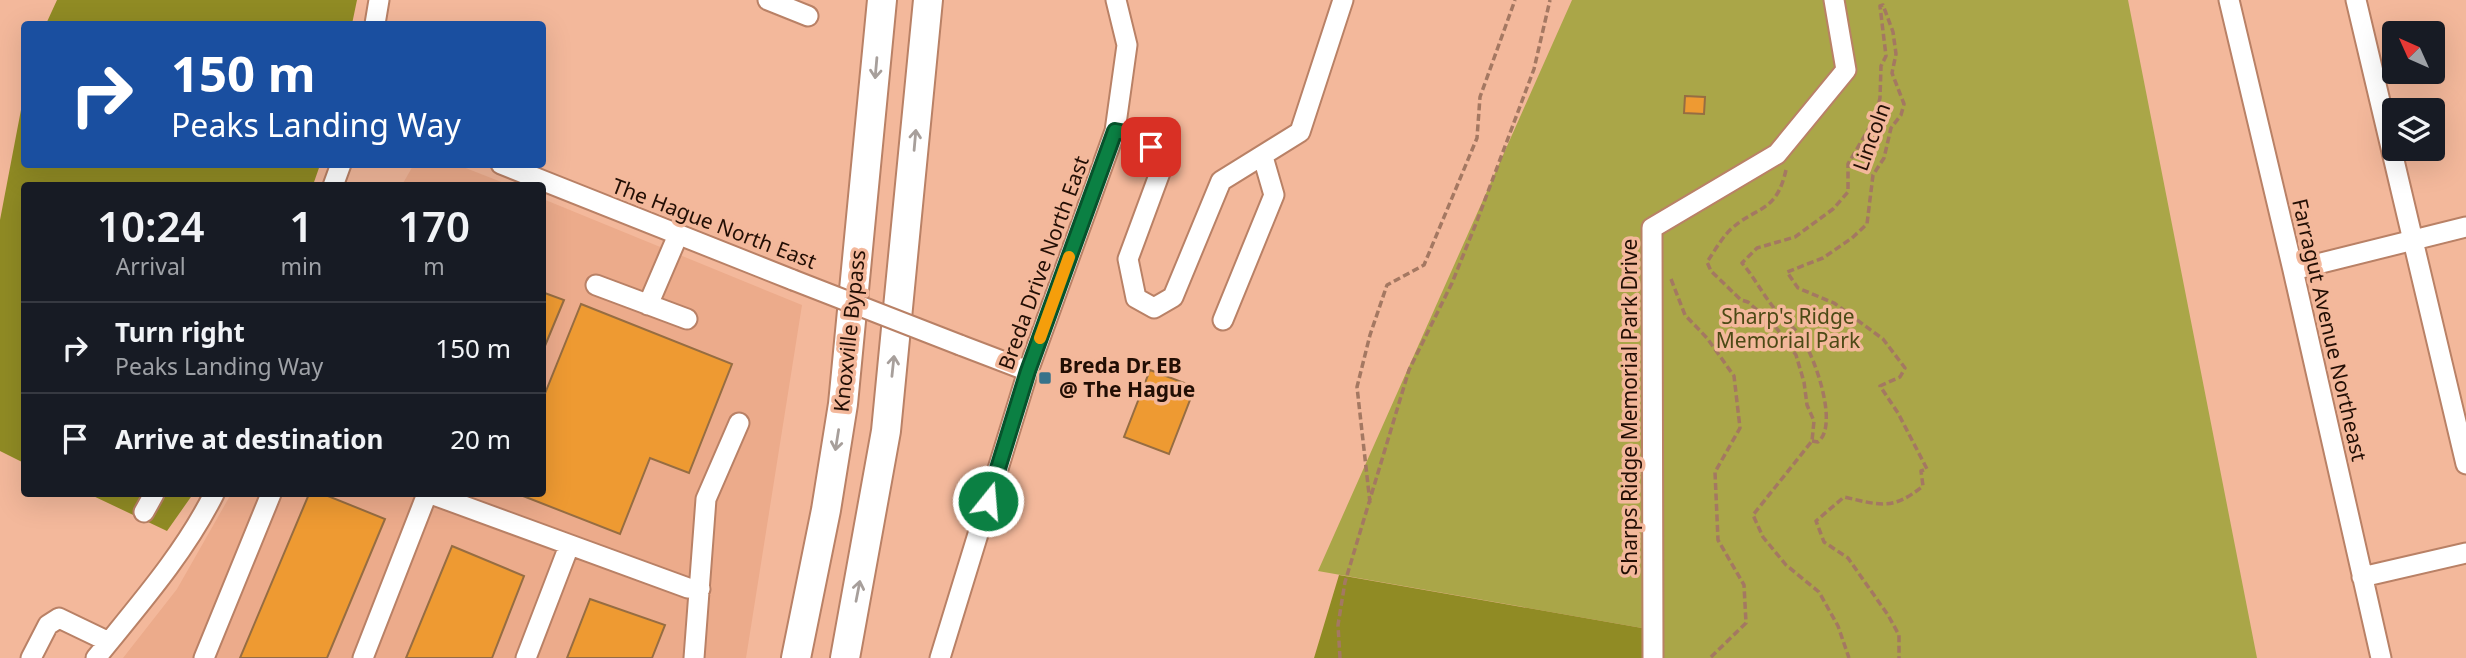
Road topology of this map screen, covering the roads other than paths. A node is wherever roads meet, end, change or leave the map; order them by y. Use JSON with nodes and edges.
{"nodes":[{"id":1,"x":379,"y":0,"type":"edge"},
{"id":2,"x":768,"y":0,"type":"edge"},
{"id":3,"x":882,"y":0,"type":"edge"},
{"id":4,"x":928,"y":0,"type":"edge"},
{"id":5,"x":1116,"y":0,"type":"edge"},
{"id":6,"x":1343,"y":0,"type":"edge"},
{"id":7,"x":1834,"y":0,"type":"edge"},
{"id":8,"x":2356,"y":0,"type":"edge"},
{"id":9,"x":2230,"y":7,"type":"edge"},
{"id":10,"x":808,"y":16,"type":"dead end"},
{"id":11,"x":376,"y":21,"type":"edge"},
{"id":12,"x":1115,"y":131,"type":"junction"},
{"id":13,"x":1262,"y":157,"type":"junction"},
{"id":14,"x":511,"y":168,"type":"edge"},
{"id":15,"x":2466,"y":227,"type":"edge"},
{"id":16,"x":678,"y":234,"type":"junction"},
{"id":17,"x":2412,"y":241,"type":"junction"},
{"id":18,"x":2293,"y":270,"type":"junction"},
{"id":19,"x":596,"y":285,"type":"dead end"},
{"id":20,"x":648,"y":304,"type":"junction"},
{"id":21,"x":687,"y":319,"type":"dead end"},
{"id":22,"x":1223,"y":320,"type":"dead end"},
{"id":23,"x":1028,"y":371,"type":"junction"},
{"id":24,"x":739,"y":423,"type":"dead end"},
{"id":25,"x":2466,"y":464,"type":"edge"},
{"id":26,"x":152,"y":497,"type":"edge"},
{"id":27,"x":213,"y":497,"type":"edge"},
{"id":28,"x":270,"y":497,"type":"edge"},
{"id":29,"x":428,"y":497,"type":"edge"},
{"id":30,"x":437,"y":497,"type":"edge"},
{"id":31,"x":144,"y":512,"type":"dead end"},
{"id":32,"x":569,"y":546,"type":"junction"},
{"id":33,"x":2466,"y":553,"type":"edge"},
{"id":34,"x":2362,"y":578,"type":"junction"},
{"id":35,"x":699,"y":589,"type":"junction"},
{"id":36,"x":109,"y":642,"type":"junction"},
{"id":37,"x":31,"y":658,"type":"edge"},
{"id":38,"x":96,"y":658,"type":"edge"},
{"id":39,"x":204,"y":658,"type":"edge"},
{"id":40,"x":363,"y":658,"type":"edge"},
{"id":41,"x":526,"y":658,"type":"edge"},
{"id":42,"x":694,"y":658,"type":"edge"},
{"id":43,"x":796,"y":658,"type":"edge"},
{"id":44,"x":845,"y":658,"type":"edge"},
{"id":45,"x":940,"y":658,"type":"edge"},
{"id":46,"x":1653,"y":658,"type":"edge"},
{"id":47,"x":2381,"y":658,"type":"edge"}],
"edges":[{"from":1,"to":11,"type":"street"},
{"from":2,"to":10,"type":"street"},
{"from":3,"to":43,"type":"highway","name":"Knoxville Bypass","one_way":true},
{"from":44,"to":4,"type":"highway","one_way":true},
{"from":5,"to":12,"type":"street","name":"Breda Drive North East"},
{"from":6,"to":13,"type":"street"},
{"from":7,"to":46,"type":"street","name":"Sharps Ridge Memorial Park Drive"},
{"from":8,"to":17,"type":"street"},
{"from":9,"to":18,"type":"street","name":"Farragut Avenue Northeast"},
{"from":12,"to":13,"type":"street"},
{"from":12,"to":23,"type":"street","name":"Breda Drive North East"},
{"from":13,"to":22,"type":"street"},
{"from":14,"to":16,"type":"street","name":"The Hague North East"},
{"from":15,"to":17,"type":"street"},
{"from":16,"to":20,"type":"street"},
{"from":16,"to":23,"type":"street","name":"The Hague North East","bridge":true},
{"from":17,"to":18,"type":"street"},
{"from":17,"to":25,"type":"street"},
{"from":18,"to":34,"type":"street","name":"Farragut Avenue Northeast"},
{"from":19,"to":20,"type":"street"},
{"from":20,"to":21,"type":"street"},
{"from":23,"to":45,"type":"street","name":"Breda Drive North East"},
{"from":24,"to":35,"type":"street"},
{"from":26,"to":31,"type":"street"},
{"from":27,"to":36,"type":"street"},
{"from":28,"to":39,"type":"street"},
{"from":29,"to":40,"type":"street"},
{"from":30,"to":32,"type":"street"},
{"from":32,"to":35,"type":"street"},
{"from":32,"to":41,"type":"street"},
{"from":33,"to":34,"type":"street"},
{"from":34,"to":47,"type":"street","name":"Farragut Avenue Northeast"},
{"from":35,"to":42,"type":"street"},
{"from":36,"to":37,"type":"street"},
{"from":36,"to":38,"type":"street"}]}
